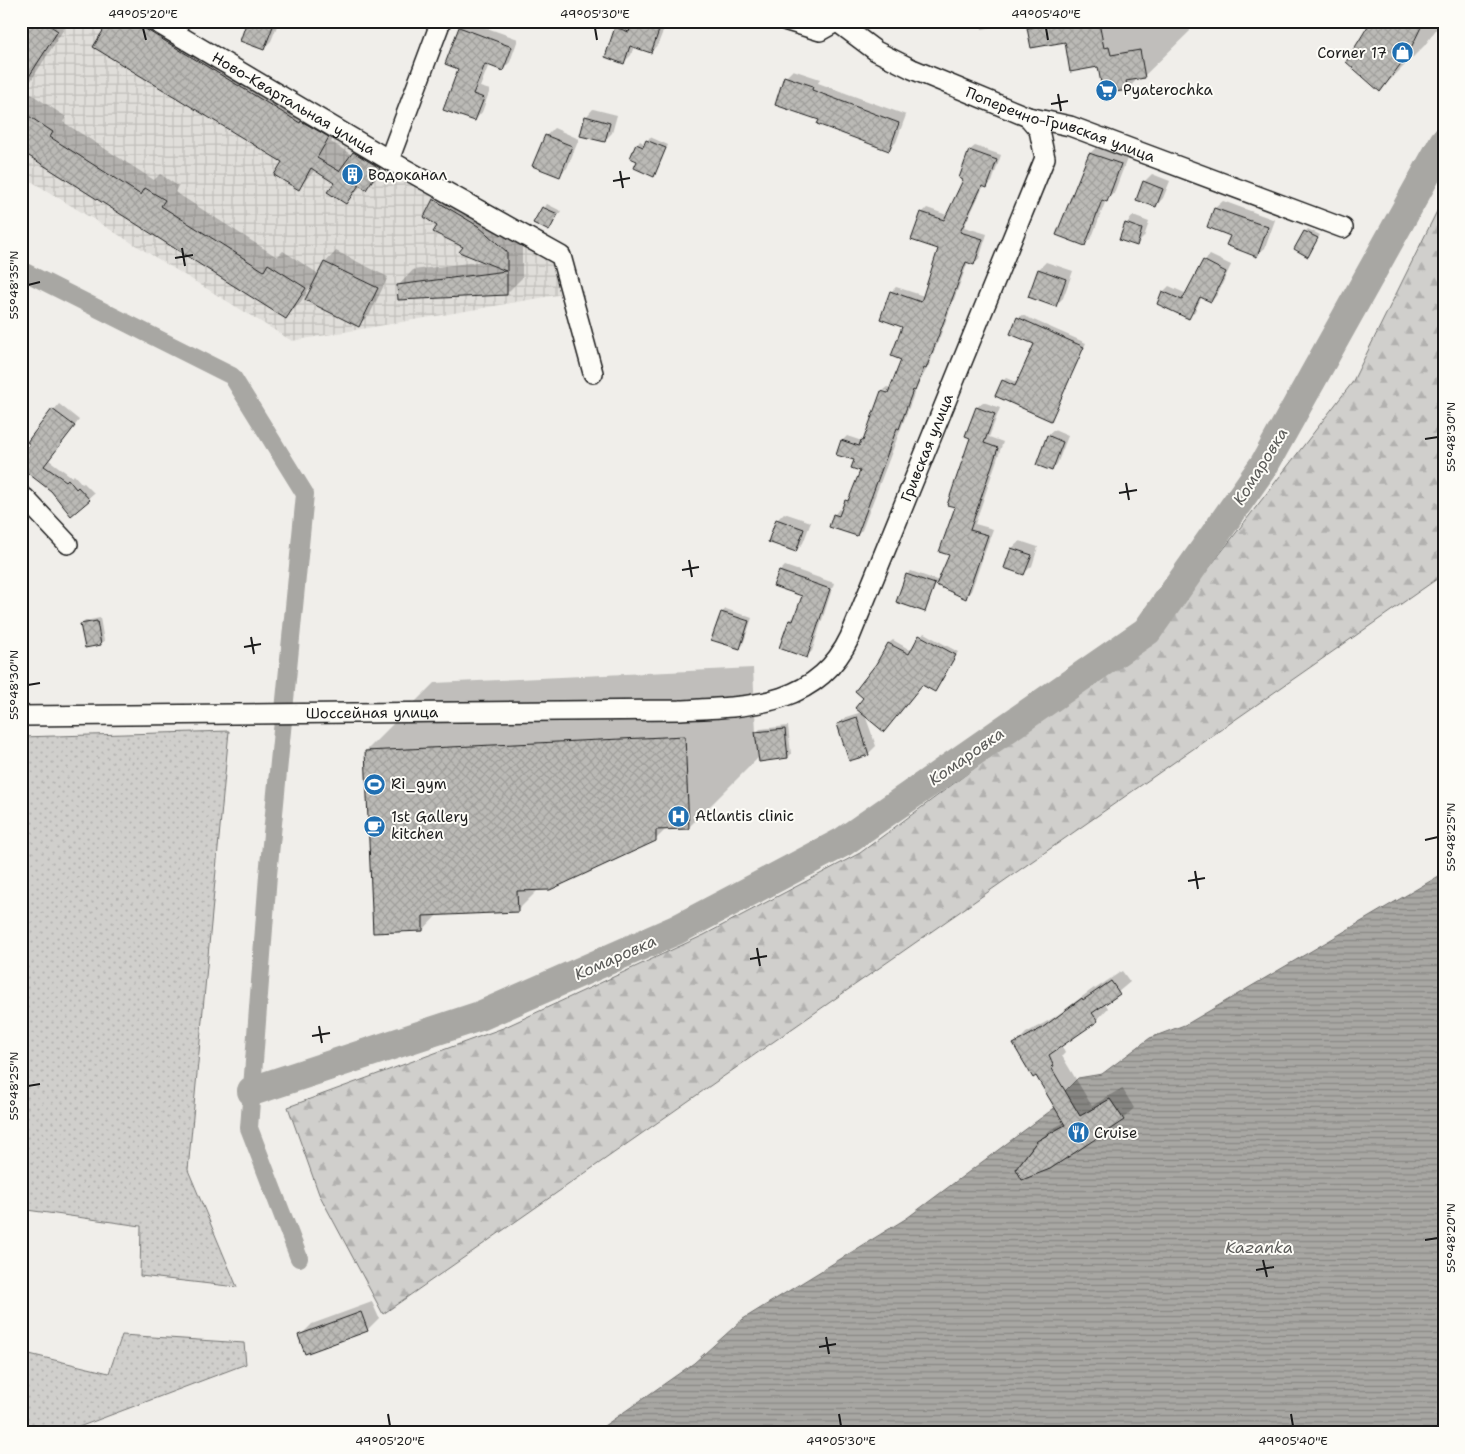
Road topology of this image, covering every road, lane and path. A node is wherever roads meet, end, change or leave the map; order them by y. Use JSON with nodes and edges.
{"nodes":[{"id":1,"x":441,"y":21,"type":"edge"},
{"id":2,"x":787,"y":21,"type":"edge"},
{"id":3,"x":156,"y":22,"type":"edge"},
{"id":4,"x":836,"y":22,"type":"edge"},
{"id":5,"x":1028,"y":117,"type":"junction"},
{"id":6,"x":389,"y":160,"type":"junction"},
{"id":7,"x":1343,"y":228,"type":"dead end"},
{"id":8,"x":593,"y":373,"type":"dead end"},
{"id":9,"x":22,"y":498,"type":"edge"},
{"id":10,"x":68,"y":544,"type":"dead end"},
{"id":11,"x":723,"y":708,"type":"joint"},
{"id":12,"x":21,"y":716,"type":"edge"}],
"edges":[{"from":1,"to":6,"type":"street"},
{"from":2,"to":4,"type":"street","name":"Поперечно-Гривская улица"},
{"from":3,"to":6,"type":"street","name":"Ново-Квартальная улица"},
{"from":4,"to":5,"type":"street","name":"Поперечно-Гривская улица"},
{"from":5,"to":7,"type":"street","name":"Поперечно-Гривская улица"},
{"from":5,"to":11,"type":"street","name":"Гривская улица"},
{"from":6,"to":8,"type":"street","name":"Ново-Квартальная улица"},
{"from":9,"to":10,"type":"street"},
{"from":11,"to":12,"type":"street","name":"Шоссейная улица"}]}
